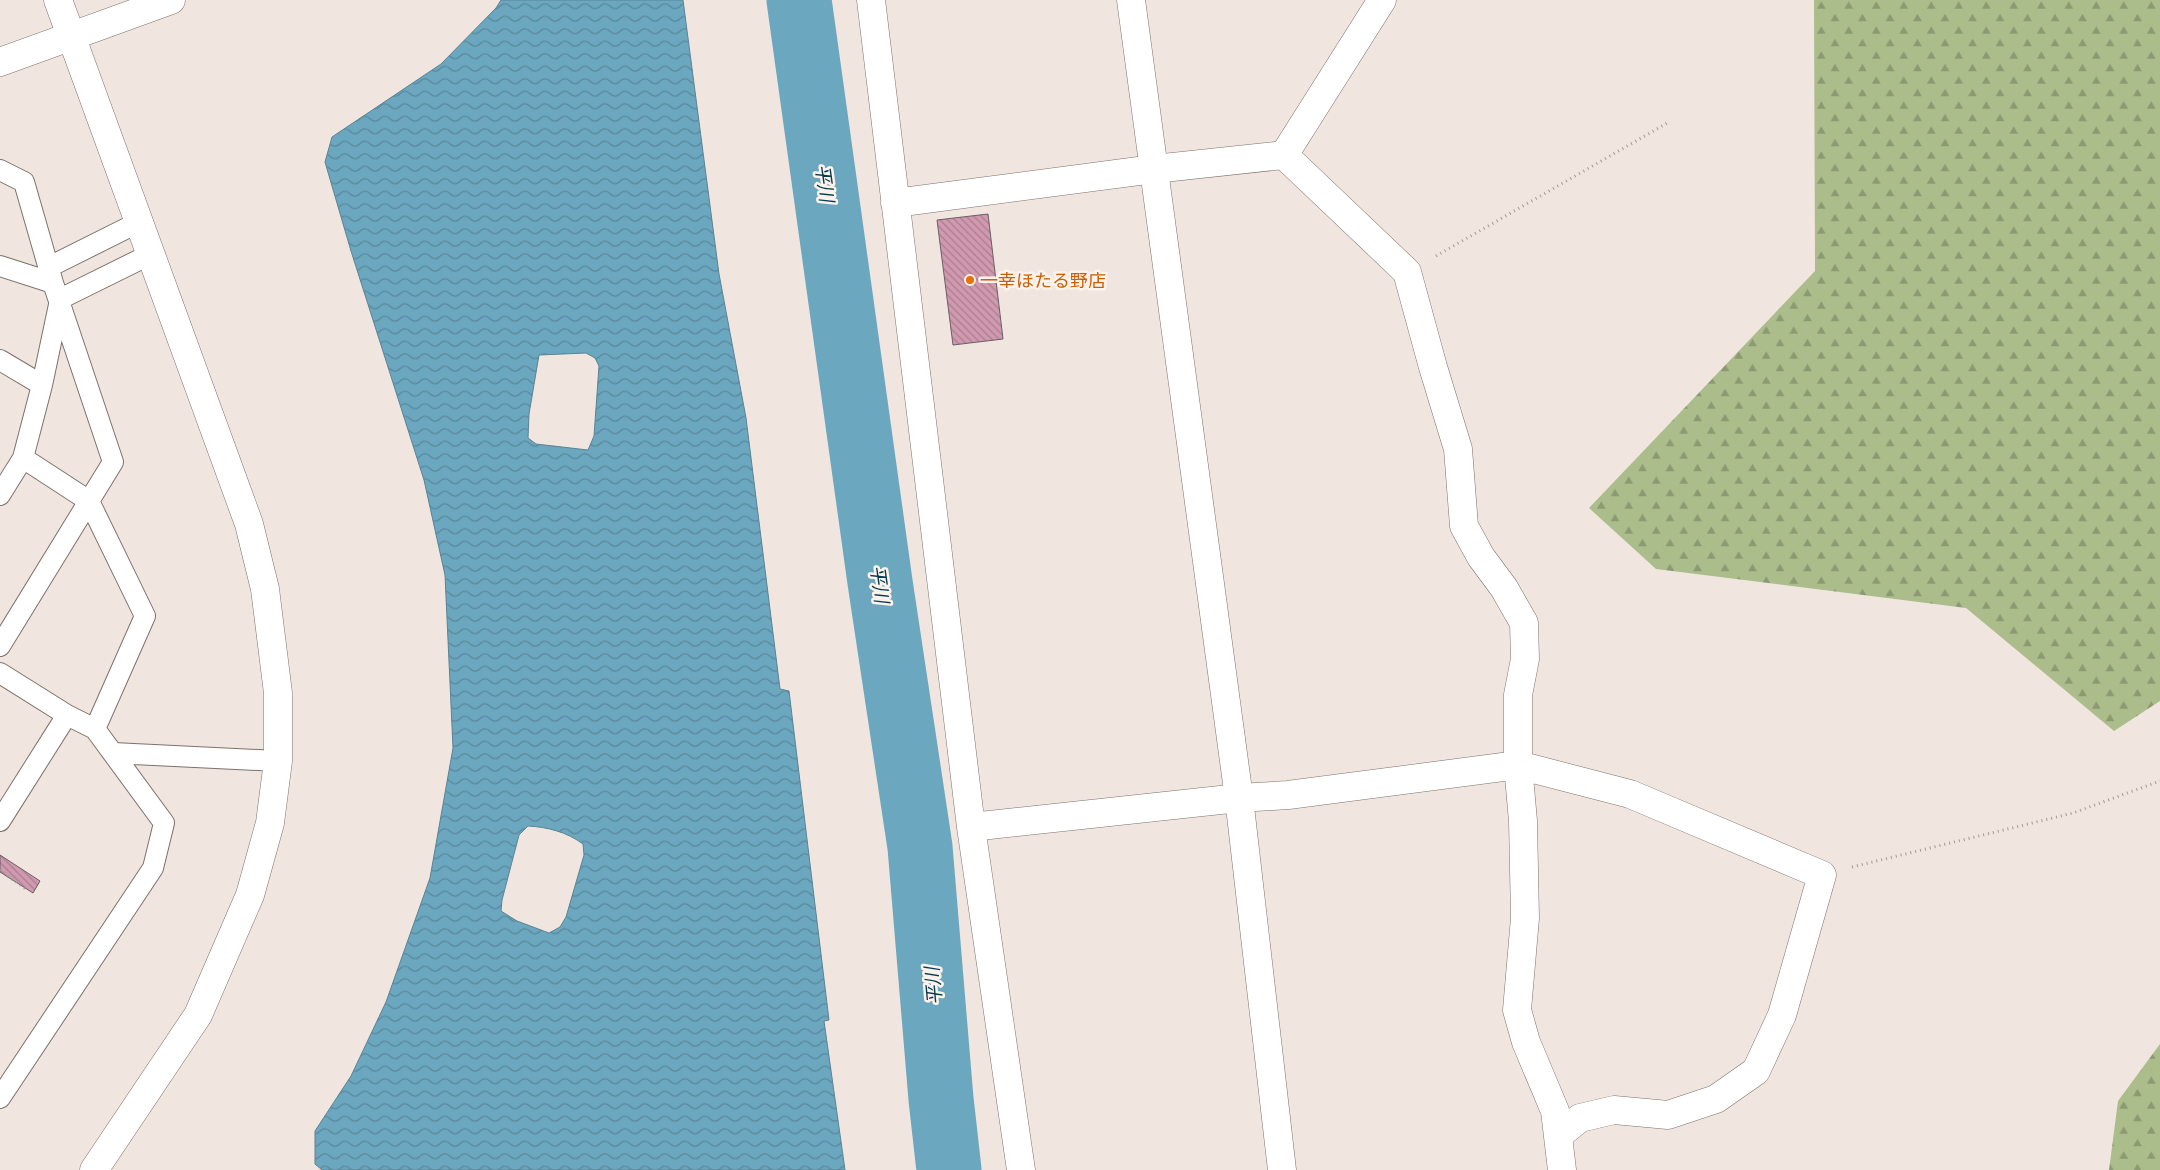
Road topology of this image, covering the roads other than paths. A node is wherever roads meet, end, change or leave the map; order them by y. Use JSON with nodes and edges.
{"nodes":[{"id":1,"x":58,"y":0,"type":"edge"},
{"id":2,"x":171,"y":0,"type":"edge"},
{"id":3,"x":871,"y":0,"type":"edge"},
{"id":4,"x":1131,"y":0,"type":"edge"},
{"id":5,"x":1382,"y":0,"type":"edge"},
{"id":6,"x":71,"y":36,"type":"junction"},
{"id":7,"x":0,"y":62,"type":"edge"},
{"id":8,"x":1284,"y":155,"type":"junction"},
{"id":9,"x":1154,"y":169,"type":"junction"},
{"id":10,"x":0,"y":170,"type":"edge"},
{"id":11,"x":895,"y":203,"type":"junction"},
{"id":12,"x":139,"y":222,"type":"junction"},
{"id":13,"x":151,"y":254,"type":"junction"},
{"id":14,"x":0,"y":266,"type":"edge"},
{"id":15,"x":54,"y":283,"type":"junction"},
{"id":16,"x":0,"y":360,"type":"edge"},
{"id":17,"x":42,"y":385,"type":"junction"},
{"id":18,"x":23,"y":458,"type":"junction"},
{"id":19,"x":0,"y":495,"type":"edge"},
{"id":20,"x":89,"y":501,"type":"junction"},
{"id":21,"x":0,"y":646,"type":"edge"},
{"id":22,"x":0,"y":673,"type":"edge"},
{"id":23,"x":67,"y":715,"type":"junction"},
{"id":24,"x":95,"y":728,"type":"junction"},
{"id":25,"x":112,"y":753,"type":"junction"},
{"id":26,"x":278,"y":761,"type":"junction"},
{"id":27,"x":1518,"y":765,"type":"junction"},
{"id":28,"x":1239,"y":798,"type":"junction"},
{"id":29,"x":0,"y":821,"type":"edge"},
{"id":30,"x":971,"y":827,"type":"junction"},
{"id":31,"x":0,"y":1098,"type":"edge"},
{"id":32,"x":1559,"y":1134,"type":"junction"},
{"id":33,"x":95,"y":1170,"type":"edge"},
{"id":34,"x":1021,"y":1170,"type":"edge"},
{"id":35,"x":1282,"y":1170,"type":"edge"},
{"id":36,"x":1562,"y":1170,"type":"edge"}],
"edges":[{"from":1,"to":6,"type":"street"},
{"from":2,"to":6,"type":"street"},
{"from":3,"to":11,"type":"street"},
{"from":4,"to":9,"type":"street"},
{"from":5,"to":8,"type":"street"},
{"from":6,"to":7,"type":"street"},
{"from":6,"to":12,"type":"street"},
{"from":8,"to":9,"type":"street"},
{"from":8,"to":27,"type":"street"},
{"from":9,"to":11,"type":"street"},
{"from":9,"to":28,"type":"street"},
{"from":10,"to":15,"type":"lane"},
{"from":11,"to":30,"type":"street"},
{"from":12,"to":13,"type":"street"},
{"from":12,"to":15,"type":"lane"},
{"from":13,"to":15,"type":"lane"},
{"from":13,"to":26,"type":"street"},
{"from":14,"to":15,"type":"lane"},
{"from":15,"to":17,"type":"lane"},
{"from":15,"to":20,"type":"lane"},
{"from":16,"to":17,"type":"lane"},
{"from":17,"to":18,"type":"lane"},
{"from":18,"to":19,"type":"lane"},
{"from":18,"to":20,"type":"lane"},
{"from":20,"to":21,"type":"lane"},
{"from":20,"to":24,"type":"lane"},
{"from":22,"to":23,"type":"lane"},
{"from":23,"to":24,"type":"lane"},
{"from":23,"to":29,"type":"lane"},
{"from":24,"to":25,"type":"lane"},
{"from":25,"to":26,"type":"lane"},
{"from":25,"to":31,"type":"lane"},
{"from":26,"to":33,"type":"street"},
{"from":27,"to":28,"type":"street"},
{"from":27,"to":32,"type":"street"},
{"from":27,"to":32,"type":"street"},
{"from":28,"to":30,"type":"street"},
{"from":28,"to":35,"type":"street"},
{"from":30,"to":34,"type":"street"},
{"from":32,"to":36,"type":"street"}]}
